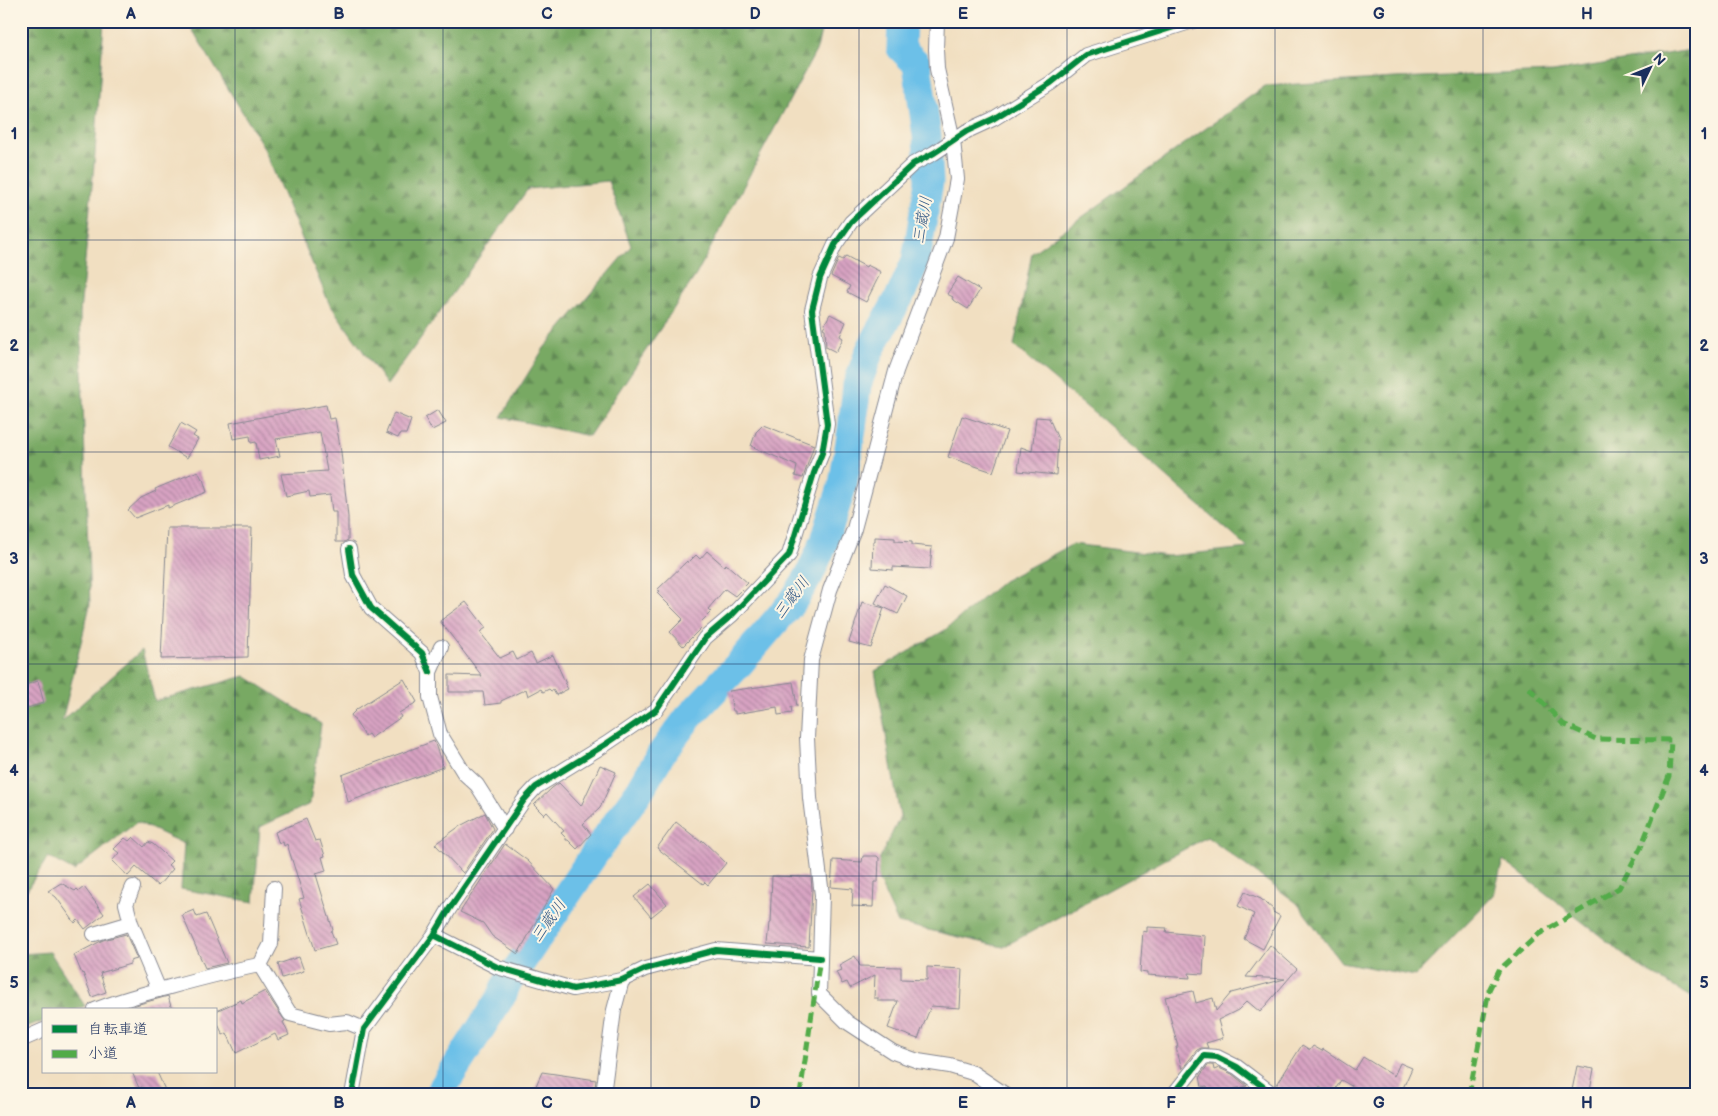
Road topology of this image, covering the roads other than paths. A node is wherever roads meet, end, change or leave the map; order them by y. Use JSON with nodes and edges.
{"nodes":[{"id":1,"x":937,"y":21,"type":"edge"},
{"id":2,"x":1193,"y":21,"type":"edge"},
{"id":3,"x":953,"y":140,"type":"junction"},
{"id":4,"x":349,"y":549,"type":"dead end"},
{"id":5,"x":440,"y":647,"type":"dead end"},
{"id":6,"x":430,"y":672,"type":"junction"},
{"id":7,"x":505,"y":829,"type":"junction"},
{"id":8,"x":133,"y":888,"type":"dead end"},
{"id":9,"x":274,"y":888,"type":"dead end"},
{"id":10,"x":131,"y":922,"type":"junction"},
{"id":11,"x":94,"y":934,"type":"dead end"},
{"id":12,"x":434,"y":936,"type":"junction"},
{"id":13,"x":820,"y":958,"type":"junction"},
{"id":14,"x":260,"y":965,"type":"junction"},
{"id":15,"x":622,"y":980,"type":"junction"},
{"id":16,"x":159,"y":990,"type":"junction"},
{"id":17,"x":100,"y":1008,"type":"edge"},
{"id":18,"x":364,"y":1030,"type":"junction"},
{"id":19,"x":42,"y":1031,"type":"edge"},
{"id":20,"x":21,"y":1040,"type":"edge"},
{"id":21,"x":998,"y":1092,"type":"edge"},
{"id":22,"x":352,"y":1095,"type":"edge"},
{"id":23,"x":602,"y":1095,"type":"edge"},
{"id":24,"x":1174,"y":1095,"type":"edge"},
{"id":25,"x":1274,"y":1095,"type":"edge"}],
"edges":[{"from":1,"to":3,"type":"street"},
{"from":2,"to":3,"type":"street"},
{"from":3,"to":7,"type":"street"},
{"from":3,"to":13,"type":"street"},
{"from":4,"to":6,"type":"street"},
{"from":5,"to":6,"type":"street"},
{"from":6,"to":7,"type":"street"},
{"from":7,"to":12,"type":"street"},
{"from":8,"to":10,"type":"street"},
{"from":9,"to":14,"type":"street"},
{"from":10,"to":11,"type":"street"},
{"from":10,"to":16,"type":"street"},
{"from":12,"to":15,"type":"street"},
{"from":12,"to":18,"type":"street"},
{"from":13,"to":15,"type":"street"},
{"from":13,"to":21,"type":"street"},
{"from":14,"to":16,"type":"street"},
{"from":14,"to":18,"type":"street"},
{"from":15,"to":23,"type":"street"},
{"from":16,"to":17,"type":"street"},
{"from":18,"to":22,"type":"street"},
{"from":19,"to":20,"type":"street"},
{"from":24,"to":25,"type":"street"}]}
